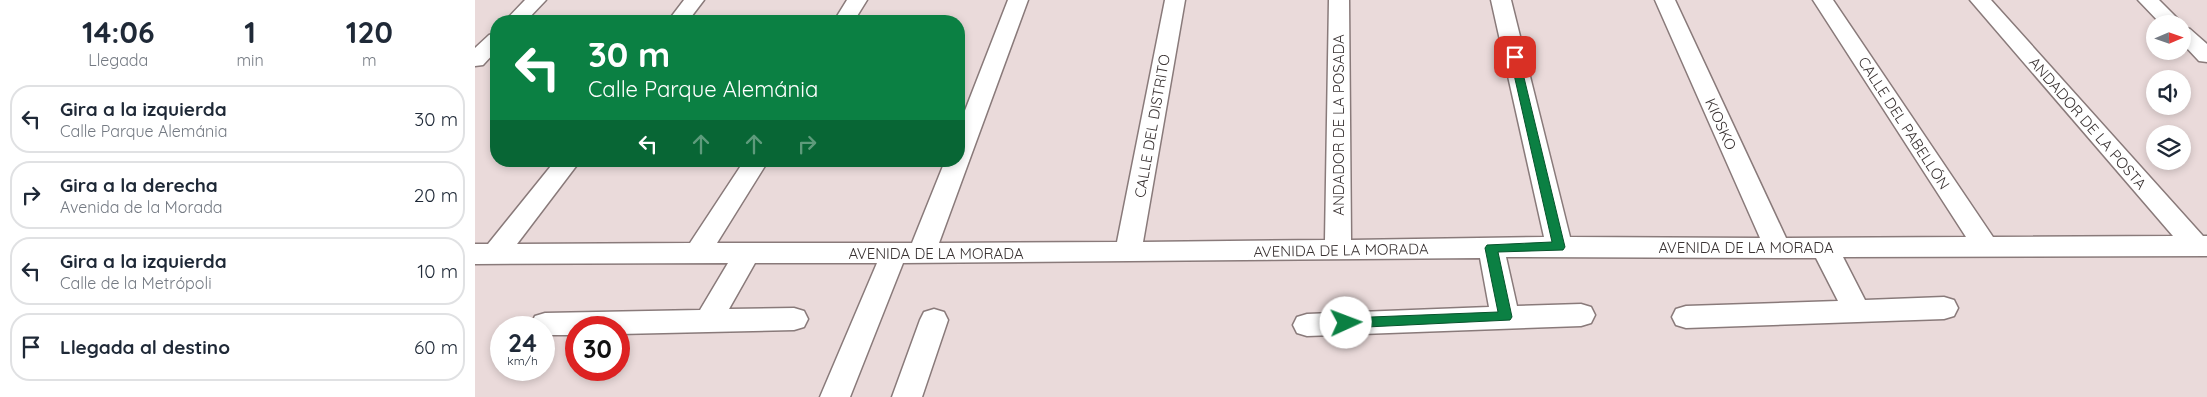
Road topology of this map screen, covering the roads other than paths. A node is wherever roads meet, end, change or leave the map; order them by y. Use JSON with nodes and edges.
{"nodes":[{"id":1,"x":536,"y":0,"type":"edge"},
{"id":2,"x":695,"y":0,"type":"edge"},
{"id":3,"x":857,"y":0,"type":"edge"},
{"id":4,"x":1019,"y":0,"type":"edge"},
{"id":5,"x":1175,"y":0,"type":"edge"},
{"id":6,"x":1339,"y":0,"type":"edge"},
{"id":7,"x":1501,"y":0,"type":"edge"},
{"id":8,"x":1665,"y":0,"type":"edge"},
{"id":9,"x":1823,"y":0,"type":"edge"},
{"id":10,"x":1980,"y":0,"type":"edge"},
{"id":11,"x":2147,"y":0,"type":"edge"},
{"id":12,"x":521,"y":15,"type":"edge"},
{"id":13,"x":683,"y":15,"type":"edge"},
{"id":14,"x":848,"y":15,"type":"edge"},
{"id":15,"x":2163,"y":15,"type":"edge"},
{"id":16,"x":2191,"y":41,"type":"edge"},
{"id":17,"x":490,"y":45,"type":"edge"},
{"id":18,"x":2207,"y":56,"type":"edge"},
{"id":19,"x":475,"y":60,"type":"edge"},
{"id":20,"x":965,"y":140,"type":"edge"},
{"id":21,"x":563,"y":167,"type":"edge"},
{"id":22,"x":752,"y":167,"type":"edge"},
{"id":23,"x":955,"y":167,"type":"edge"},
{"id":24,"x":1985,"y":246,"type":"junction"},
{"id":25,"x":2201,"y":246,"type":"edge"},
{"id":26,"x":1559,"y":247,"type":"junction"},
{"id":27,"x":1491,"y":248,"type":"junction"},
{"id":28,"x":1777,"y":248,"type":"junction"},
{"id":29,"x":1824,"y":248,"type":"junction"},
{"id":30,"x":1337,"y":249,"type":"junction"},
{"id":31,"x":698,"y":252,"type":"junction"},
{"id":32,"x":922,"y":252,"type":"junction"},
{"id":33,"x":1129,"y":252,"type":"junction"},
{"id":34,"x":747,"y":253,"type":"junction"},
{"id":35,"x":894,"y":253,"type":"junction"},
{"id":36,"x":485,"y":254,"type":"edge"},
{"id":37,"x":1944,"y":308,"type":"dead end"},
{"id":38,"x":1859,"y":312,"type":"junction"},
{"id":39,"x":1581,"y":315,"type":"dead end"},
{"id":40,"x":1505,"y":317,"type":"junction"},
{"id":41,"x":1687,"y":317,"type":"dead end"},
{"id":42,"x":794,"y":319,"type":"dead end"},
{"id":43,"x":935,"y":320,"type":"dead end"},
{"id":44,"x":709,"y":321,"type":"junction"},
{"id":45,"x":555,"y":324,"type":"edge"},
{"id":46,"x":1307,"y":325,"type":"dead end"},
{"id":47,"x":835,"y":397,"type":"edge"},
{"id":48,"x":907,"y":397,"type":"edge"}],
"edges":[{"from":1,"to":12,"type":"street"},
{"from":2,"to":13,"type":"street"},
{"from":3,"to":14,"type":"street"},
{"from":4,"to":20,"type":"street"},
{"from":5,"to":33,"type":"street","name":"CALLE DEL DISTRITO"},
{"from":6,"to":30,"type":"street","name":"ANDADOR DE LA POSADA"},
{"from":7,"to":26,"type":"street"},
{"from":8,"to":28,"type":"street","name":"KIOSKO"},
{"from":9,"to":24,"type":"street","name":"CALLE DEL PABELLÓN"},
{"from":10,"to":25,"type":"street","name":"ANDADOR DE LA POSTA"},
{"from":11,"to":15,"type":"street"},
{"from":16,"to":18,"type":"street"},
{"from":17,"to":19,"type":"street"},
{"from":21,"to":36,"type":"street"},
{"from":22,"to":31,"type":"street"},
{"from":23,"to":32,"type":"street"},
{"from":24,"to":25,"type":"street","name":"AVENIDA DE LA MORADA"},
{"from":24,"to":29,"type":"street","name":"AVENIDA DE LA MORADA"},
{"from":26,"to":27,"type":"street","name":"AVENIDA DE LA MORADA"},
{"from":26,"to":28,"type":"street","name":"AVENIDA DE LA MORADA"},
{"from":27,"to":30,"type":"street","name":"AVENIDA DE LA MORADA"},
{"from":27,"to":40,"type":"street"},
{"from":28,"to":29,"type":"street","name":"AVENIDA DE LA MORADA"},
{"from":29,"to":38,"type":"street"},
{"from":30,"to":33,"type":"street","name":"AVENIDA DE LA MORADA"},
{"from":31,"to":34,"type":"street","name":"AVENIDA DE LA MORADA"},
{"from":31,"to":36,"type":"street","name":"AVENIDA DE LA MORADA"},
{"from":32,"to":33,"type":"street","name":"AVENIDA DE LA MORADA"},
{"from":32,"to":35,"type":"street","name":"AVENIDA DE LA MORADA"},
{"from":34,"to":35,"type":"street","name":"AVENIDA DE LA MORADA"},
{"from":34,"to":44,"type":"street"},
{"from":35,"to":47,"type":"street"},
{"from":37,"to":38,"type":"street"},
{"from":38,"to":41,"type":"street"},
{"from":39,"to":40,"type":"street"},
{"from":40,"to":46,"type":"street"},
{"from":42,"to":44,"type":"street"},
{"from":43,"to":48,"type":"street"},
{"from":44,"to":45,"type":"street"}]}
